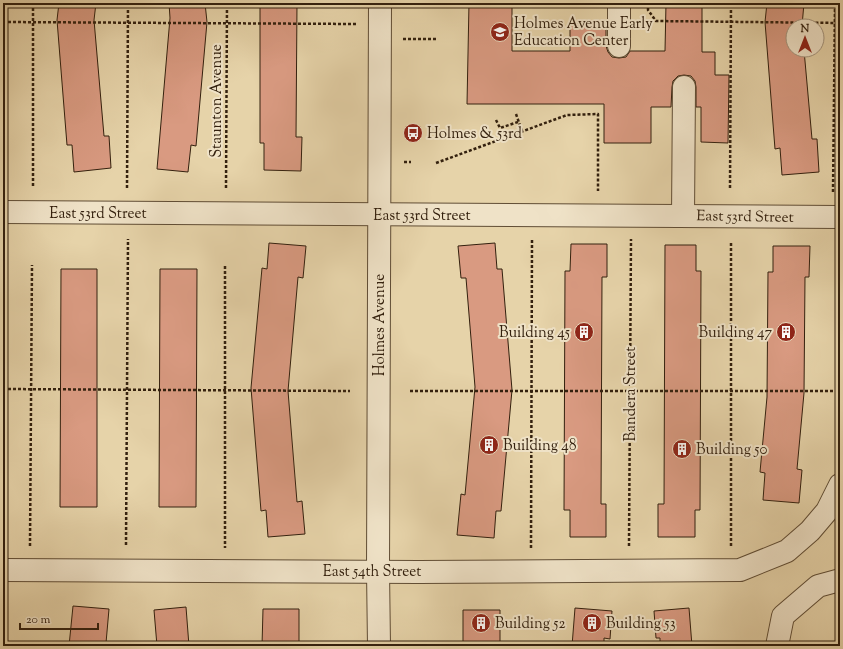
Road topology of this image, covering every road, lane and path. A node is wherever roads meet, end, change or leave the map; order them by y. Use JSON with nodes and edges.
{"nodes":[{"id":1,"x":33,"y":3,"type":"edge"},
{"id":2,"x":128,"y":3,"type":"edge"},
{"id":3,"x":227,"y":3,"type":"edge"},
{"id":4,"x":380,"y":3,"type":"edge"},
{"id":5,"x":619,"y":3,"type":"edge"},
{"id":6,"x":648,"y":3,"type":"edge"},
{"id":7,"x":731,"y":3,"type":"edge"},
{"id":8,"x":835,"y":3,"type":"edge"},
{"id":9,"x":3,"y":22,"type":"edge"},
{"id":10,"x":33,"y":22,"type":"junction"},
{"id":11,"x":731,"y":22,"type":"junction"},
{"id":12,"x":128,"y":23,"type":"junction"},
{"id":13,"x":227,"y":23,"type":"junction"},
{"id":14,"x":835,"y":23,"type":"junction"},
{"id":15,"x":840,"y":23,"type":"edge"},
{"id":16,"x":352,"y":24,"type":"dead end"},
{"id":17,"x":411,"y":39,"type":"dead end"},
{"id":18,"x":437,"y":39,"type":"dead end"},
{"id":19,"x":619,"y":46,"type":"dead end"},
{"id":20,"x":684,"y":87,"type":"dead end"},
{"id":21,"x":516,"y":114,"type":"dead end"},
{"id":22,"x":496,"y":120,"type":"dead end"},
{"id":23,"x":518,"y":122,"type":"junction"},
{"id":24,"x":522,"y":131,"type":"junction"},
{"id":25,"x":436,"y":163,"type":"dead end"},
{"id":26,"x":598,"y":186,"type":"dead end"},
{"id":27,"x":730,"y":188,"type":"dead end"},
{"id":28,"x":127,"y":191,"type":"dead end"},
{"id":29,"x":33,"y":192,"type":"dead end"},
{"id":30,"x":226,"y":192,"type":"dead end"},
{"id":31,"x":833,"y":194,"type":"dead end"},
{"id":32,"x":3,"y":212,"type":"edge"},
{"id":33,"x":380,"y":214,"type":"junction"},
{"id":34,"x":684,"y":216,"type":"junction"},
{"id":35,"x":840,"y":217,"type":"edge"},
{"id":36,"x":631,"y":235,"type":"dead end"},
{"id":37,"x":128,"y":240,"type":"dead end"},
{"id":38,"x":532,"y":240,"type":"dead end"},
{"id":39,"x":731,"y":241,"type":"dead end"},
{"id":40,"x":32,"y":265,"type":"dead end"},
{"id":41,"x":225,"y":266,"type":"dead end"},
{"id":42,"x":3,"y":389,"type":"edge"},
{"id":43,"x":31,"y":389,"type":"junction"},
{"id":44,"x":127,"y":390,"type":"junction"},
{"id":45,"x":225,"y":390,"type":"junction"},
{"id":46,"x":350,"y":391,"type":"dead end"},
{"id":47,"x":410,"y":391,"type":"dead end"},
{"id":48,"x":532,"y":392,"type":"junction"},
{"id":49,"x":630,"y":392,"type":"junction"},
{"id":50,"x":730,"y":392,"type":"junction"},
{"id":51,"x":836,"y":392,"type":"dead end"},
{"id":52,"x":840,"y":485,"type":"edge"},
{"id":53,"x":126,"y":545,"type":"dead end"},
{"id":54,"x":30,"y":547,"type":"dead end"},
{"id":55,"x":531,"y":549,"type":"dead end"},
{"id":56,"x":732,"y":549,"type":"dead end"},
{"id":57,"x":629,"y":551,"type":"dead end"},
{"id":58,"x":225,"y":552,"type":"dead end"},
{"id":59,"x":3,"y":570,"type":"edge"},
{"id":60,"x":378,"y":571,"type":"junction"},
{"id":61,"x":840,"y":580,"type":"edge"},
{"id":62,"x":379,"y":646,"type":"edge"},
{"id":63,"x":777,"y":646,"type":"edge"}],
"edges":[{"from":1,"to":10,"type":"path"},
{"from":2,"to":12,"type":"path"},
{"from":3,"to":13,"type":"path","name":"Staunton Avenue"},
{"from":4,"to":33,"type":"street","name":"Holmes Avenue"},
{"from":5,"to":19,"type":"street"},
{"from":6,"to":11,"type":"path"},
{"from":7,"to":11,"type":"path"},
{"from":8,"to":14,"type":"path"},
{"from":9,"to":10,"type":"path"},
{"from":10,"to":12,"type":"path"},
{"from":10,"to":29,"type":"path"},
{"from":11,"to":14,"type":"path"},
{"from":11,"to":27,"type":"path"},
{"from":12,"to":13,"type":"path"},
{"from":12,"to":28,"type":"path"},
{"from":13,"to":16,"type":"path"},
{"from":13,"to":30,"type":"path","name":"Staunton Avenue"},
{"from":14,"to":15,"type":"path"},
{"from":14,"to":31,"type":"path"},
{"from":17,"to":18,"type":"path"},
{"from":20,"to":34,"type":"street"},
{"from":21,"to":23,"type":"path"},
{"from":22,"to":23,"type":"path"},
{"from":23,"to":24,"type":"path"},
{"from":24,"to":25,"type":"path"},
{"from":24,"to":26,"type":"path"},
{"from":32,"to":33,"type":"street","name":"East 53rd Street"},
{"from":33,"to":34,"type":"street","name":"East 53rd Street"},
{"from":33,"to":60,"type":"street","name":"Holmes Avenue"},
{"from":34,"to":35,"type":"street","name":"East 53rd Street"},
{"from":36,"to":49,"type":"path","name":"Bandera Street"},
{"from":37,"to":44,"type":"path"},
{"from":38,"to":48,"type":"path"},
{"from":39,"to":50,"type":"path"},
{"from":40,"to":43,"type":"path"},
{"from":41,"to":45,"type":"path"},
{"from":42,"to":43,"type":"path"},
{"from":43,"to":44,"type":"path"},
{"from":43,"to":54,"type":"path"},
{"from":44,"to":45,"type":"path"},
{"from":44,"to":53,"type":"path"},
{"from":45,"to":46,"type":"path"},
{"from":45,"to":58,"type":"path"},
{"from":47,"to":48,"type":"path"},
{"from":48,"to":49,"type":"path"},
{"from":48,"to":55,"type":"path"},
{"from":49,"to":50,"type":"path"},
{"from":49,"to":57,"type":"path","name":"Bandera Street"},
{"from":50,"to":51,"type":"path"},
{"from":50,"to":56,"type":"path"},
{"from":52,"to":60,"type":"street","name":"East 54th Street"},
{"from":59,"to":60,"type":"street","name":"East 54th Street"},
{"from":60,"to":62,"type":"street","name":"Holmes Avenue"},
{"from":61,"to":63,"type":"street"}]}
